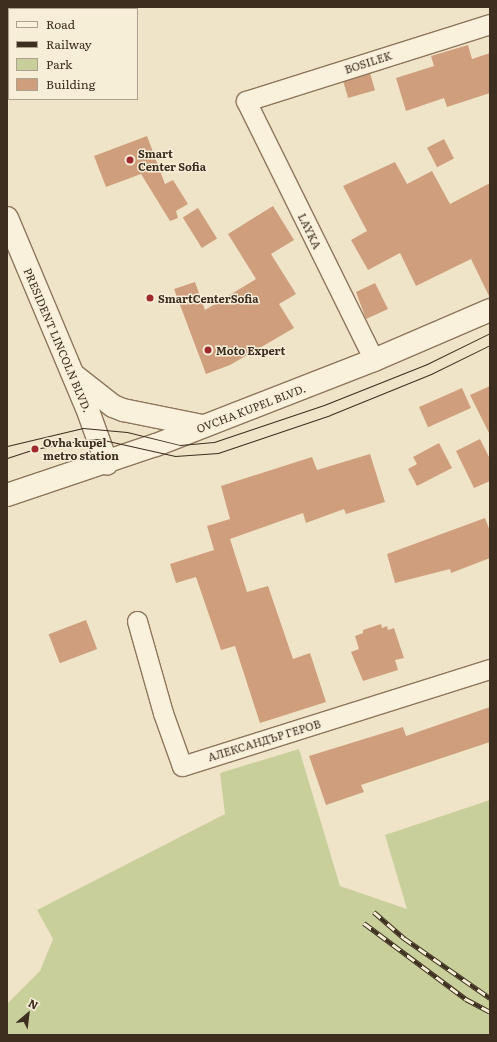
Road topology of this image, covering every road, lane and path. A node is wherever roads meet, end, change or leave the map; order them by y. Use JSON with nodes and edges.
{"nodes":[{"id":1,"x":490,"y":24,"type":"edge"},
{"id":2,"x":246,"y":101,"type":"joint"},
{"id":3,"x":7,"y":218,"type":"edge"},
{"id":4,"x":490,"y":310,"type":"edge"},
{"id":5,"x":374,"y":360,"type":"junction"},
{"id":6,"x":72,"y":374,"type":"junction"},
{"id":7,"x":202,"y":426,"type":"junction"},
{"id":8,"x":107,"y":464,"type":"junction"},
{"id":9,"x":7,"y":495,"type":"edge"},
{"id":10,"x":137,"y":621,"type":"dead end"},
{"id":11,"x":490,"y":669,"type":"edge"}],
"edges":[{"from":1,"to":2,"type":"street","name":"BOSILEK"},
{"from":2,"to":5,"type":"street","name":"LAYKA"},
{"from":3,"to":6,"type":"main road","name":"PRESIDENT LINCOLN BLVD."},
{"from":4,"to":5,"type":"main road","name":"OVCHA KUPEL BLVD."},
{"from":5,"to":7,"type":"main road","name":"OVCHA KUPEL BLVD."},
{"from":6,"to":7,"type":"main road"},
{"from":6,"to":8,"type":"main road","name":"PRESIDENT LINCOLN BLVD."},
{"from":7,"to":8,"type":"main road","name":"OVCHA KUPEL BLVD."},
{"from":8,"to":9,"type":"main road","name":"OVCHA KUPEL BLVD."},
{"from":10,"to":11,"type":"street","name":"АЛЕКСАНДЪР ГЕРОВ"}]}
